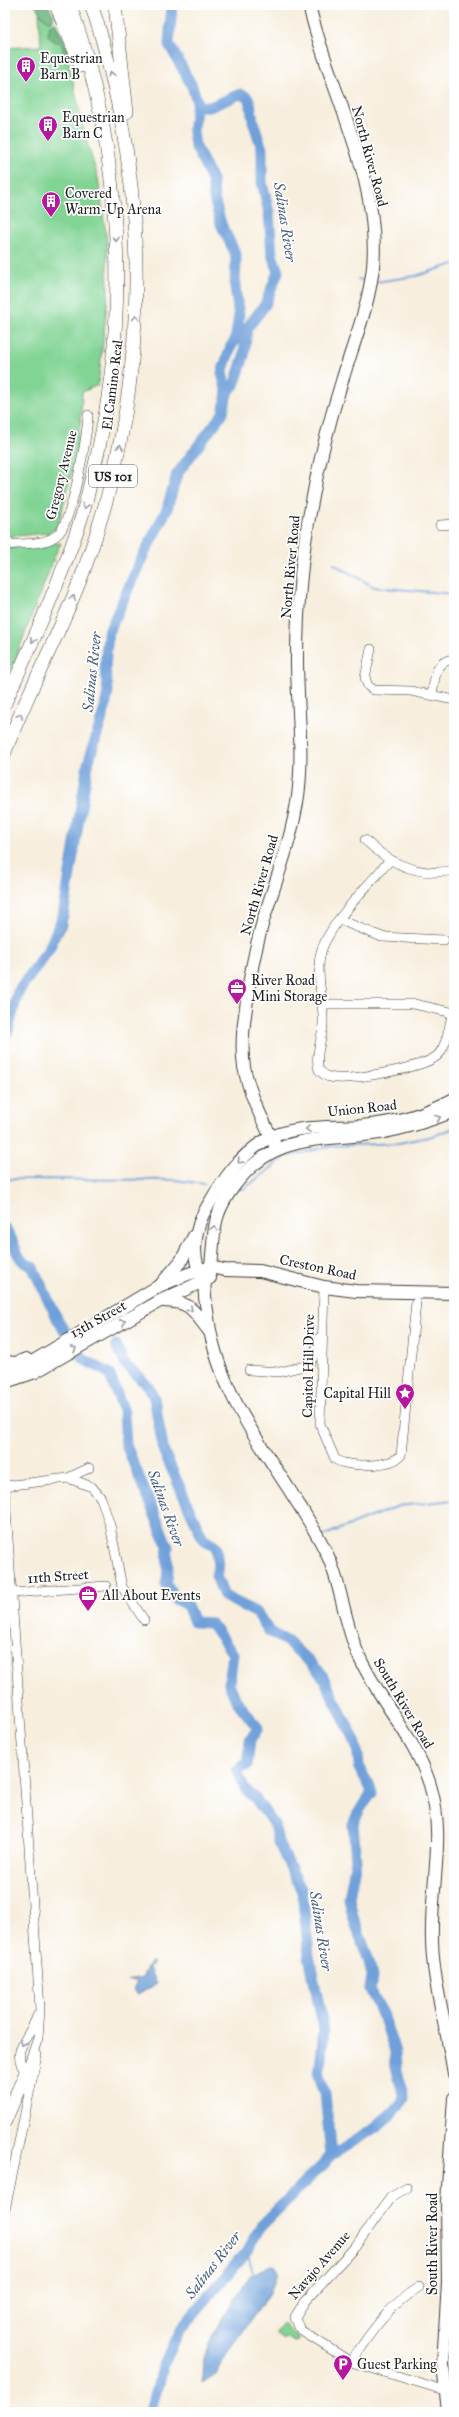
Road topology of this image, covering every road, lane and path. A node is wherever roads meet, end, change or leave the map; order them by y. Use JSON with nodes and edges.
{"nodes":[{"id":1,"x":56,"y":5,"type":"edge"},
{"id":2,"x":70,"y":5,"type":"edge"},
{"id":3,"x":91,"y":5,"type":"edge"},
{"id":4,"x":115,"y":5,"type":"edge"},
{"id":5,"x":309,"y":5,"type":"edge"},
{"id":6,"x":111,"y":172,"type":"junction"},
{"id":7,"x":131,"y":181,"type":"junction"},
{"id":8,"x":88,"y":415,"type":"dead end"},
{"id":9,"x":454,"y":524,"type":"edge"},
{"id":10,"x":440,"y":525,"type":"dead end"},
{"id":11,"x":5,"y":545,"type":"edge"},
{"id":12,"x":371,"y":649,"type":"dead end"},
{"id":13,"x":454,"y":659,"type":"edge"},
{"id":14,"x":432,"y":695,"type":"junction"},
{"id":15,"x":454,"y":700,"type":"edge"},
{"id":16,"x":5,"y":703,"type":"edge"},
{"id":17,"x":5,"y":752,"type":"edge"},
{"id":18,"x":366,"y":840,"type":"dead end"},
{"id":19,"x":389,"y":861,"type":"junction"},
{"id":20,"x":454,"y":870,"type":"edge"},
{"id":21,"x":340,"y":920,"type":"junction"},
{"id":22,"x":444,"y":940,"type":"dead end"},
{"id":23,"x":324,"y":1004,"type":"junction"},
{"id":24,"x":453,"y":1013,"type":"edge"},
{"id":25,"x":454,"y":1099,"type":"edge"},
{"id":26,"x":454,"y":1111,"type":"edge"},
{"id":27,"x":271,"y":1138,"type":"junction"},
{"id":28,"x":277,"y":1149,"type":"junction"},
{"id":29,"x":198,"y":1224,"type":"junction"},
{"id":30,"x":210,"y":1267,"type":"junction"},
{"id":31,"x":224,"y":1270,"type":"junction"},
{"id":32,"x":202,"y":1275,"type":"junction"},
{"id":33,"x":324,"y":1287,"type":"junction"},
{"id":34,"x":156,"y":1288,"type":"junction"},
{"id":35,"x":454,"y":1293,"type":"edge"},
{"id":36,"x":161,"y":1301,"type":"junction"},
{"id":37,"x":416,"y":1302,"type":"dead end"},
{"id":38,"x":322,"y":1325,"type":"junction"},
{"id":39,"x":210,"y":1332,"type":"junction"},
{"id":40,"x":5,"y":1362,"type":"edge"},
{"id":41,"x":32,"y":1364,"type":"junction"},
{"id":42,"x":249,"y":1370,"type":"dead end"},
{"id":43,"x":5,"y":1374,"type":"edge"},
{"id":44,"x":5,"y":1382,"type":"edge"},
{"id":45,"x":89,"y":1468,"type":"dead end"},
{"id":46,"x":68,"y":1478,"type":"junction"},
{"id":47,"x":5,"y":1486,"type":"edge"},
{"id":48,"x":5,"y":1494,"type":"edge"},
{"id":49,"x":106,"y":1586,"type":"dead end"},
{"id":50,"x":12,"y":1593,"type":"junction"},
{"id":51,"x":144,"y":1620,"type":"dead end"},
{"id":52,"x":40,"y":2009,"type":"junction"},
{"id":53,"x":38,"y":2038,"type":"junction"},
{"id":54,"x":26,"y":2072,"type":"junction"},
{"id":55,"x":454,"y":2076,"type":"edge"},
{"id":56,"x":32,"y":2085,"type":"junction"},
{"id":57,"x":454,"y":2098,"type":"edge"},
{"id":58,"x":5,"y":2121,"type":"edge"},
{"id":59,"x":407,"y":2188,"type":"dead end"},
{"id":60,"x":5,"y":2210,"type":"edge"},
{"id":61,"x":419,"y":2287,"type":"dead end"},
{"id":62,"x":351,"y":2362,"type":"junction"},
{"id":63,"x":450,"y":2392,"type":"edge"},
{"id":64,"x":442,"y":2412,"type":"edge"},
{"id":65,"x":448,"y":2412,"type":"edge"}],
"edges":[{"from":1,"to":6,"type":"highway"},
{"from":2,"to":6,"type":"highway","name":"El Camino Real","number":"US 101"},
{"from":7,"to":3,"type":"highway","name":"El Camino Real","number":"US 101","one_way":true},
{"from":4,"to":7,"type":"highway"},
{"from":5,"to":27,"type":"main road","name":"North River Road"},
{"from":6,"to":16,"type":"highway","name":"El Camino Real","number":"US 101","one_way":true},
{"from":17,"to":7,"type":"highway","name":"El Camino Real","number":"US 101","one_way":true},
{"from":8,"to":11,"type":"street","name":"Gregory Avenue"},
{"from":9,"to":10,"type":"street"},
{"from":12,"to":14,"type":"street"},
{"from":13,"to":14,"type":"street"},
{"from":14,"to":15,"type":"street"},
{"from":18,"to":19,"type":"street"},
{"from":19,"to":20,"type":"street"},
{"from":19,"to":21,"type":"street"},
{"from":21,"to":22,"type":"street"},
{"from":21,"to":23,"type":"street"},
{"from":23,"to":24,"type":"street"},
{"from":23,"to":24,"type":"street"},
{"from":25,"to":27,"type":"main road","name":"Union Road","one_way":true},
{"from":28,"to":26,"type":"main road","name":"Union Road","one_way":true},
{"from":27,"to":28,"type":"main road","name":"North River Road"},
{"from":27,"to":29,"type":"main road","one_way":true},
{"from":30,"to":28,"type":"main road","one_way":true},
{"from":29,"to":32,"type":"main road"},
{"from":29,"to":34,"type":"main road"},
{"from":30,"to":31,"type":"main road","name":"Creston Road"},
{"from":30,"to":32,"type":"main road"},
{"from":31,"to":32,"type":"main road"},
{"from":31,"to":33,"type":"main road","name":"Creston Road"},
{"from":32,"to":34,"type":"main road"},
{"from":32,"to":36,"type":"main road","name":"13th Street"},
{"from":32,"to":39,"type":"main road","name":"South River Road"},
{"from":33,"to":35,"type":"main road","name":"Creston Road"},
{"from":33,"to":38,"type":"street","name":"Capitol Hill Drive"},
{"from":34,"to":41,"type":"main road","name":"13th Street"},
{"from":36,"to":39,"type":"main road","one_way":true},
{"from":41,"to":36,"type":"main road","name":"13th Street","one_way":true},
{"from":37,"to":38,"type":"street","name":"Capitol Hill Drive"},
{"from":38,"to":42,"type":"street"},
{"from":39,"to":55,"type":"main road","name":"South River Road"},
{"from":40,"to":41,"type":"main road"},
{"from":41,"to":43,"type":"main road"},
{"from":41,"to":44,"type":"main road","name":"13th Street"},
{"from":45,"to":46,"type":"street"},
{"from":46,"to":47,"type":"street"},
{"from":46,"to":51,"type":"street"},
{"from":48,"to":50,"type":"street"},
{"from":49,"to":50,"type":"street","name":"11th Street"},
{"from":50,"to":52,"type":"street"},
{"from":52,"to":53,"type":"street"},
{"from":52,"to":54,"type":"street","one_way":true},
{"from":53,"to":54,"type":"street"},
{"from":53,"to":56,"type":"street"},
{"from":54,"to":56,"type":"street"},
{"from":54,"to":58,"type":"highway"},
{"from":56,"to":60,"type":"street"},
{"from":57,"to":63,"type":"main road","name":"South River Road"},
{"from":59,"to":62,"type":"street","name":"Navajo Avenue"},
{"from":61,"to":62,"type":"street"},
{"from":62,"to":63,"type":"street","name":"Navajo Avenue"},
{"from":63,"to":64,"type":"main road","name":"South River Road"},
{"from":63,"to":65,"type":"main road","name":"South River Road"}]}
